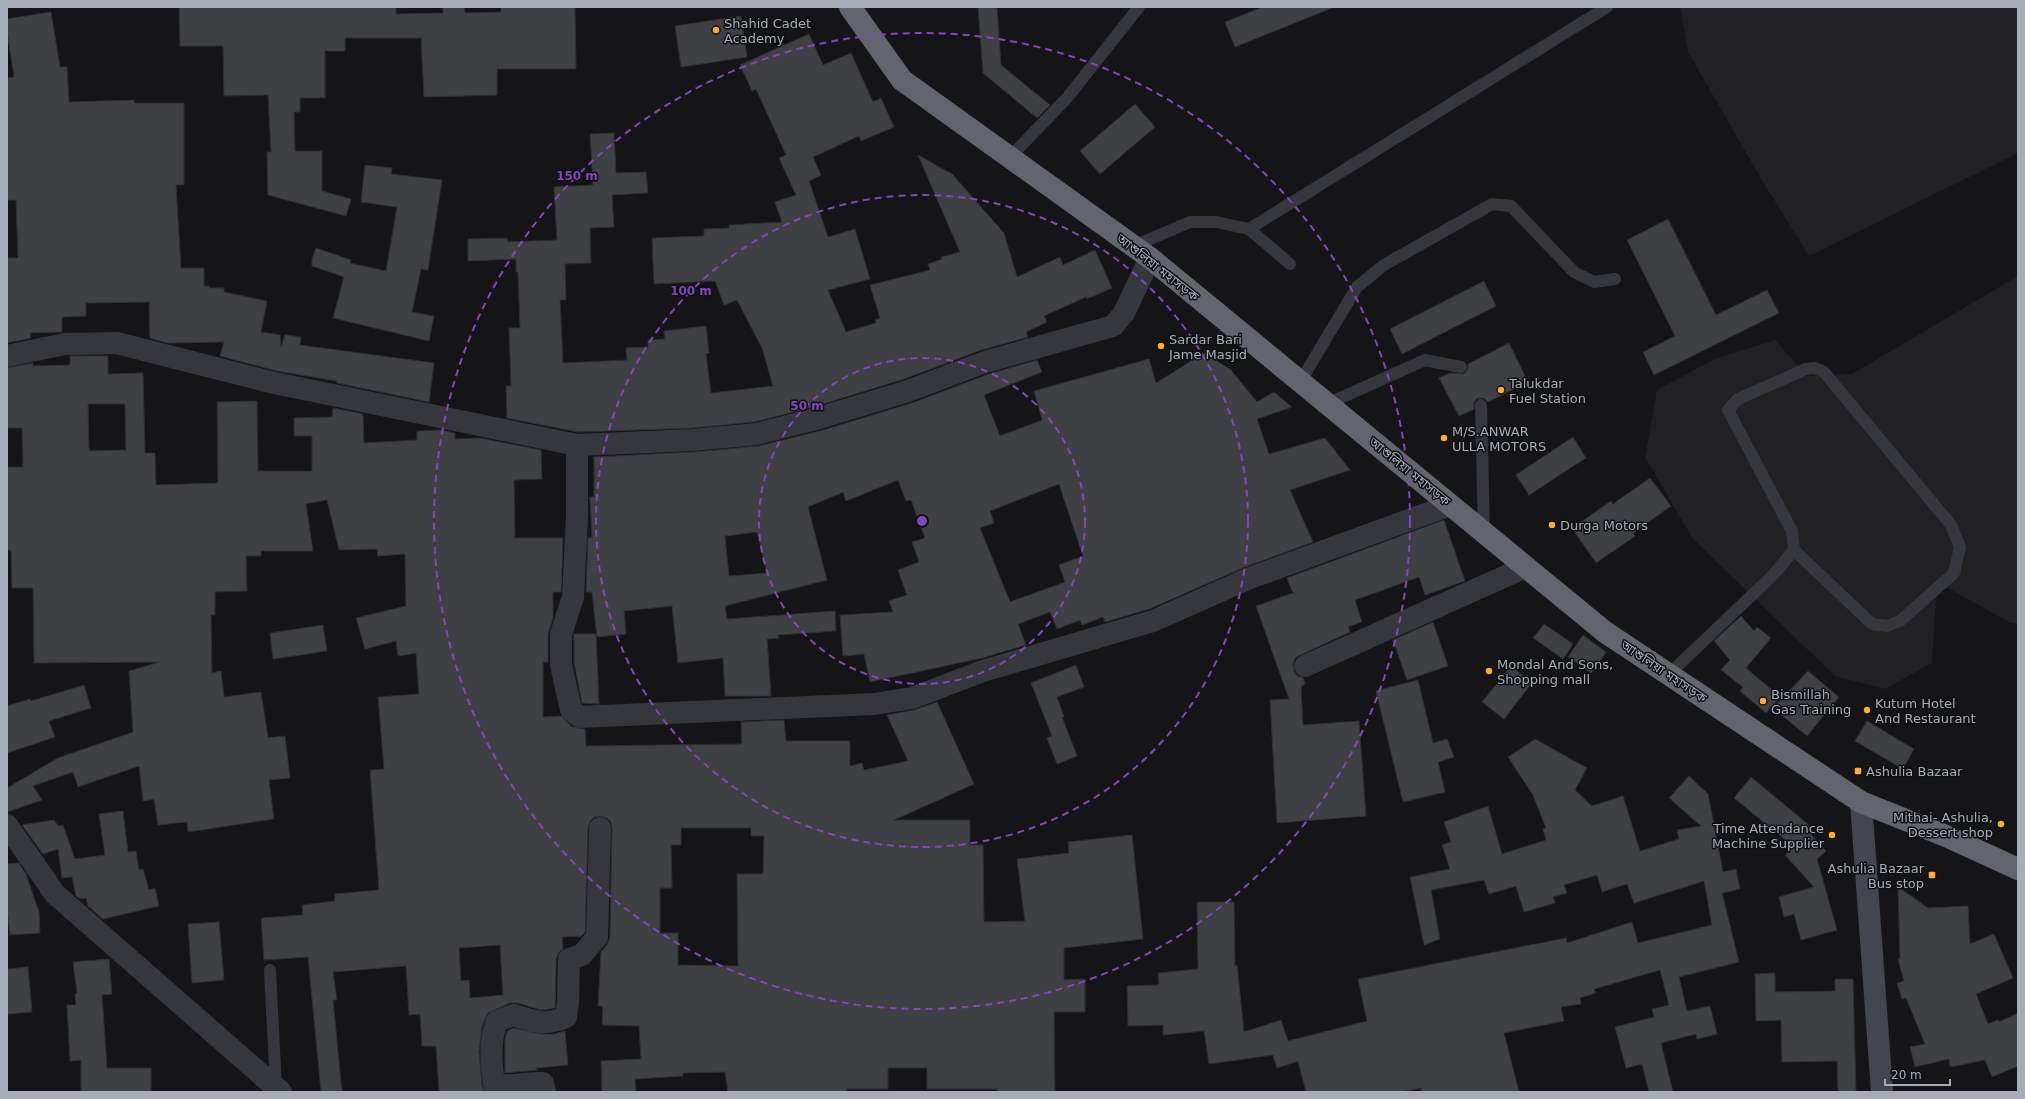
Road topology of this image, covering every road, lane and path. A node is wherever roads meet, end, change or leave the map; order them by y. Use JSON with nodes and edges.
{"nodes":[{"id":1,"x":850,"y":7,"type":"edge"},
{"id":2,"x":1139,"y":7,"type":"edge"},
{"id":3,"x":1607,"y":7,"type":"edge"},
{"id":4,"x":1010,"y":157,"type":"junction"},
{"id":5,"x":1249,"y":229,"type":"junction"},
{"id":6,"x":1142,"y":252,"type":"junction"},
{"id":7,"x":1290,"y":264,"type":"dead end"},
{"id":8,"x":1615,"y":279,"type":"dead end"},
{"id":9,"x":7,"y":356,"type":"edge"},
{"id":10,"x":1461,"y":367,"type":"dead end"},
{"id":11,"x":1300,"y":382,"type":"junction"},
{"id":12,"x":1327,"y":404,"type":"junction"},
{"id":13,"x":1481,"y":405,"type":"dead end"},
{"id":14,"x":577,"y":445,"type":"junction"},
{"id":15,"x":1450,"y":504,"type":"junction"},
{"id":16,"x":1484,"y":532,"type":"junction"},
{"id":17,"x":1794,"y":550,"type":"junction"},
{"id":18,"x":1526,"y":567,"type":"junction"},
{"id":19,"x":1305,"y":666,"type":"dead end"},
{"id":20,"x":1669,"y":674,"type":"junction"},
{"id":21,"x":1861,"y":802,"type":"junction"},
{"id":22,"x":7,"y":826,"type":"edge"},
{"id":23,"x":600,"y":828,"type":"dead end"},
{"id":24,"x":2018,"y":869,"type":"edge"},
{"id":25,"x":270,"y":970,"type":"dead end"},
{"id":26,"x":279,"y":1090,"type":"edge"},
{"id":27,"x":545,"y":1092,"type":"edge"},
{"id":28,"x":1882,"y":1092,"type":"edge"}],
"edges":[{"from":1,"to":4,"type":"highway","name":"আশুলিয়া মহাসড়ক"},
{"from":2,"to":4,"type":"lane"},
{"from":3,"to":5,"type":"lane"},
{"from":4,"to":6,"type":"highway","name":"আশুলিয়া মহাসড়ক"},
{"from":5,"to":6,"type":"lane"},
{"from":5,"to":7,"type":"lane"},
{"from":6,"to":11,"type":"highway","name":"আশুলিয়া মহাসড়ক"},
{"from":6,"to":14,"type":"street"},
{"from":8,"to":11,"type":"lane"},
{"from":9,"to":14,"type":"street"},
{"from":10,"to":12,"type":"lane"},
{"from":11,"to":12,"type":"highway","name":"আশুলিয়া মহাসড়ক"},
{"from":12,"to":15,"type":"highway","name":"আশুলিয়া মহাসড়ক"},
{"from":13,"to":16,"type":"lane"},
{"from":14,"to":15,"type":"street"},
{"from":15,"to":16,"type":"highway","name":"আশুলিয়া মহাসড়ক"},
{"from":16,"to":18,"type":"highway","name":"আশুলিয়া মহাসড়ক"},
{"from":17,"to":17,"type":"lane"},
{"from":17,"to":20,"type":"lane"},
{"from":18,"to":19,"type":"street"},
{"from":18,"to":20,"type":"highway","name":"আশুলিয়া মহাসড়ক"},
{"from":20,"to":21,"type":"highway","name":"আশুলিয়া মহাসড়ক"},
{"from":21,"to":24,"type":"highway","name":"আশুলিয়া মহাসড়ক"},
{"from":21,"to":28,"type":"street"},
{"from":22,"to":26,"type":"street"},
{"from":23,"to":27,"type":"street"},
{"from":25,"to":26,"type":"lane"}]}
